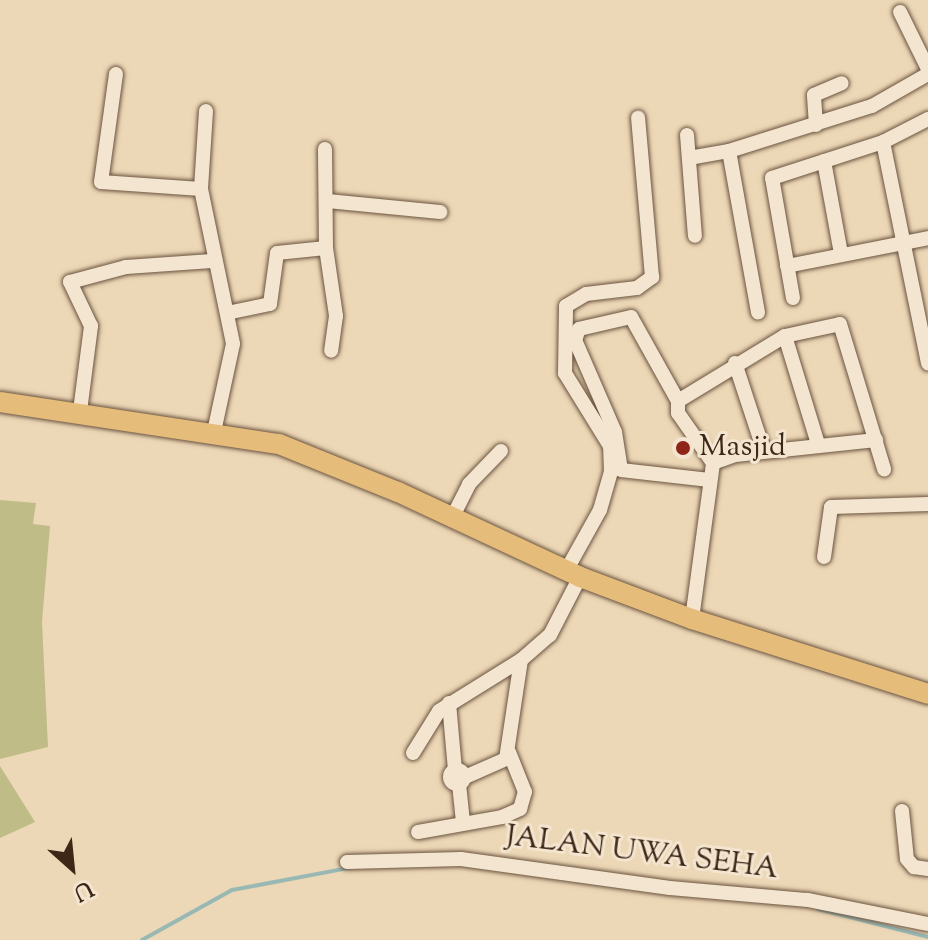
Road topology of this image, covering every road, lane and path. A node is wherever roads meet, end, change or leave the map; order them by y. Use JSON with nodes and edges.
{"nodes":[{"id":1,"x":900,"y":12,"type":"dead end"},
{"id":2,"x":928,"y":72,"type":"edge"},
{"id":3,"x":116,"y":74,"type":"dead end"},
{"id":4,"x":842,"y":83,"type":"dead end"},
{"id":5,"x":206,"y":111,"type":"dead end"},
{"id":6,"x":638,"y":118,"type":"dead end"},
{"id":7,"x":928,"y":119,"type":"edge"},
{"id":8,"x":816,"y":125,"type":"junction"},
{"id":9,"x":687,"y":135,"type":"dead end"},
{"id":10,"x":883,"y":142,"type":"junction"},
{"id":11,"x":325,"y":149,"type":"dead end"},
{"id":12,"x":729,"y":151,"type":"junction"},
{"id":13,"x":689,"y":158,"type":"junction"},
{"id":14,"x":824,"y":161,"type":"junction"},
{"id":15,"x":201,"y":189,"type":"junction"},
{"id":16,"x":327,"y":201,"type":"junction"},
{"id":17,"x":440,"y":212,"type":"dead end"},
{"id":18,"x":695,"y":236,"type":"dead end"},
{"id":19,"x":928,"y":238,"type":"edge"},
{"id":20,"x":904,"y":243,"type":"junction"},
{"id":21,"x":326,"y":248,"type":"junction"},
{"id":22,"x":841,"y":254,"type":"junction"},
{"id":23,"x":212,"y":261,"type":"junction"},
{"id":24,"x":787,"y":266,"type":"junction"},
{"id":25,"x":793,"y":298,"type":"dead end"},
{"id":26,"x":758,"y":312,"type":"dead end"},
{"id":27,"x":227,"y":313,"type":"junction"},
{"id":28,"x":785,"y":336,"type":"junction"},
{"id":29,"x":331,"y":351,"type":"dead end"},
{"id":30,"x":735,"y":363,"type":"junction"},
{"id":31,"x":928,"y":363,"type":"edge"},
{"id":32,"x":678,"y":401,"type":"junction"},
{"id":33,"x":0,"y":402,"type":"edge"},
{"id":34,"x":80,"y":411,"type":"junction"},
{"id":35,"x":214,"y":432,"type":"junction"},
{"id":36,"x":876,"y":440,"type":"junction"},
{"id":37,"x":818,"y":444,"type":"junction"},
{"id":38,"x":501,"y":451,"type":"dead end"},
{"id":39,"x":764,"y":451,"type":"junction"},
{"id":40,"x":713,"y":463,"type":"junction"},
{"id":41,"x":884,"y":469,"type":"dead end"},
{"id":42,"x":709,"y":480,"type":"junction"},
{"id":43,"x":928,"y":504,"type":"edge"},
{"id":44,"x":453,"y":516,"type":"junction"},
{"id":45,"x":824,"y":557,"type":"dead end"},
{"id":46,"x":573,"y":574,"type":"junction"},
{"id":47,"x":692,"y":619,"type":"junction"},
{"id":48,"x":521,"y":660,"type":"junction"},
{"id":49,"x":928,"y":694,"type":"edge"},
{"id":50,"x":449,"y":703,"type":"junction"},
{"id":51,"x":509,"y":752,"type":"junction"},
{"id":52,"x":413,"y":753,"type":"dead end"},
{"id":53,"x":460,"y":777,"type":"junction"},
{"id":54,"x":902,"y":811,"type":"dead end"},
{"id":55,"x":463,"y":823,"type":"junction"},
{"id":56,"x":418,"y":832,"type":"dead end"},
{"id":57,"x":347,"y":862,"type":"dead end"},
{"id":58,"x":928,"y":869,"type":"edge"},
{"id":59,"x":928,"y":924,"type":"edge"}],
"edges":[{"from":1,"to":2,"type":"street"},
{"from":2,"to":8,"type":"street"},
{"from":3,"to":15,"type":"street"},
{"from":4,"to":8,"type":"street"},
{"from":5,"to":15,"type":"street"},
{"from":6,"to":46,"type":"street"},
{"from":7,"to":10,"type":"street"},
{"from":8,"to":12,"type":"street"},
{"from":9,"to":13,"type":"street"},
{"from":10,"to":14,"type":"street"},
{"from":10,"to":20,"type":"street"},
{"from":11,"to":16,"type":"street"},
{"from":12,"to":13,"type":"street"},
{"from":12,"to":26,"type":"street"},
{"from":13,"to":18,"type":"street"},
{"from":14,"to":22,"type":"street"},
{"from":14,"to":24,"type":"street"},
{"from":15,"to":23,"type":"street"},
{"from":16,"to":17,"type":"street"},
{"from":16,"to":21,"type":"street"},
{"from":19,"to":20,"type":"street"},
{"from":20,"to":22,"type":"street"},
{"from":20,"to":31,"type":"street"},
{"from":21,"to":27,"type":"street"},
{"from":21,"to":29,"type":"street"},
{"from":22,"to":24,"type":"street"},
{"from":23,"to":27,"type":"street"},
{"from":23,"to":34,"type":"street"},
{"from":24,"to":25,"type":"street"},
{"from":27,"to":35,"type":"street"},
{"from":28,"to":30,"type":"street"},
{"from":28,"to":36,"type":"street"},
{"from":28,"to":37,"type":"street"},
{"from":30,"to":32,"type":"street"},
{"from":30,"to":39,"type":"street"},
{"from":32,"to":40,"type":"street"},
{"from":32,"to":42,"type":"street"},
{"from":33,"to":34,"type":"main road"},
{"from":34,"to":35,"type":"main road"},
{"from":35,"to":44,"type":"main road"},
{"from":36,"to":37,"type":"street"},
{"from":36,"to":41,"type":"street"},
{"from":37,"to":39,"type":"street"},
{"from":38,"to":44,"type":"street"},
{"from":39,"to":40,"type":"street"},
{"from":40,"to":42,"type":"street"},
{"from":42,"to":47,"type":"street"},
{"from":43,"to":45,"type":"street"},
{"from":44,"to":46,"type":"main road"},
{"from":46,"to":47,"type":"main road"},
{"from":46,"to":48,"type":"street"},
{"from":47,"to":49,"type":"main road"},
{"from":48,"to":50,"type":"street"},
{"from":48,"to":51,"type":"street"},
{"from":50,"to":52,"type":"street"},
{"from":50,"to":53,"type":"street"},
{"from":51,"to":53,"type":"street"},
{"from":51,"to":55,"type":"street"},
{"from":53,"to":55,"type":"street"},
{"from":54,"to":58,"type":"street"},
{"from":55,"to":56,"type":"street"},
{"from":57,"to":59,"type":"street","name":"JALAN UWA SEHA"}]}
